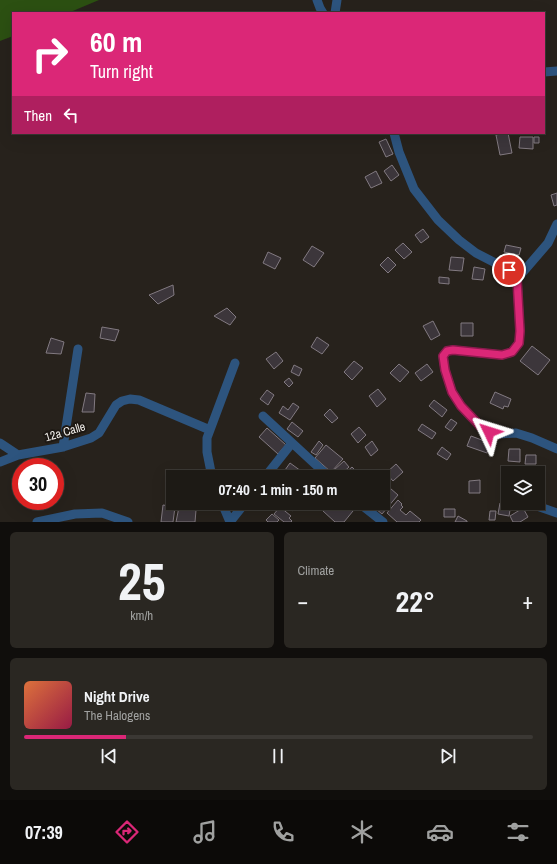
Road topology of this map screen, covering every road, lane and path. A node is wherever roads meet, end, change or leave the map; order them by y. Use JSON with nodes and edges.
{"nodes":[{"id":1,"x":317,"y":0,"type":"edge"},
{"id":2,"x":337,"y":0,"type":"edge"},
{"id":3,"x":322,"y":12,"type":"edge"},
{"id":4,"x":335,"y":12,"type":"edge"},
{"id":5,"x":557,"y":71,"type":"edge"},
{"id":6,"x":545,"y":72,"type":"edge"},
{"id":7,"x":394,"y":134,"type":"edge"},
{"id":8,"x":557,"y":224,"type":"edge"},
{"id":9,"x":517,"y":279,"type":"junction"},
{"id":10,"x":78,"y":349,"type":"dead end"},
{"id":11,"x":235,"y":363,"type":"dead end"},
{"id":12,"x":263,"y":416,"type":"dead end"},
{"id":13,"x":210,"y":430,"type":"junction"},
{"id":14,"x":0,"y":443,"type":"edge"},
{"id":15,"x":292,"y":443,"type":"junction"},
{"id":16,"x":63,"y":447,"type":"junction"},
{"id":17,"x":557,"y":449,"type":"edge"},
{"id":18,"x":18,"y":455,"type":"junction"},
{"id":19,"x":0,"y":462,"type":"edge"},
{"id":20,"x":211,"y":470,"type":"edge"},
{"id":21,"x":271,"y":470,"type":"edge"},
{"id":22,"x":321,"y":470,"type":"edge"},
{"id":23,"x":545,"y":509,"type":"edge"},
{"id":24,"x":225,"y":510,"type":"edge"},
{"id":25,"x":239,"y":510,"type":"edge"},
{"id":26,"x":368,"y":510,"type":"edge"},
{"id":27,"x":557,"y":513,"type":"edge"},
{"id":28,"x":37,"y":522,"type":"edge"},
{"id":29,"x":128,"y":522,"type":"edge"},
{"id":30,"x":230,"y":522,"type":"edge"},
{"id":31,"x":383,"y":522,"type":"edge"}],
"edges":[{"from":1,"to":3,"type":"street"},
{"from":2,"to":4,"type":"street"},
{"from":5,"to":6,"type":"street"},
{"from":7,"to":9,"type":"street"},
{"from":8,"to":9,"type":"street"},
{"from":9,"to":17,"type":"street"},
{"from":10,"to":16,"type":"street"},
{"from":11,"to":13,"type":"street"},
{"from":12,"to":15,"type":"street"},
{"from":13,"to":16,"type":"street","name":"12a Calle"},
{"from":13,"to":20,"type":"street"},
{"from":14,"to":18,"type":"street"},
{"from":15,"to":21,"type":"street"},
{"from":15,"to":22,"type":"street"},
{"from":16,"to":18,"type":"street","name":"12a Calle"},
{"from":18,"to":19,"type":"street","name":"12a Calle"},
{"from":23,"to":27,"type":"street"},
{"from":24,"to":30,"type":"street"},
{"from":25,"to":30,"type":"street"},
{"from":26,"to":31,"type":"street"},
{"from":28,"to":29,"type":"street"}]}
